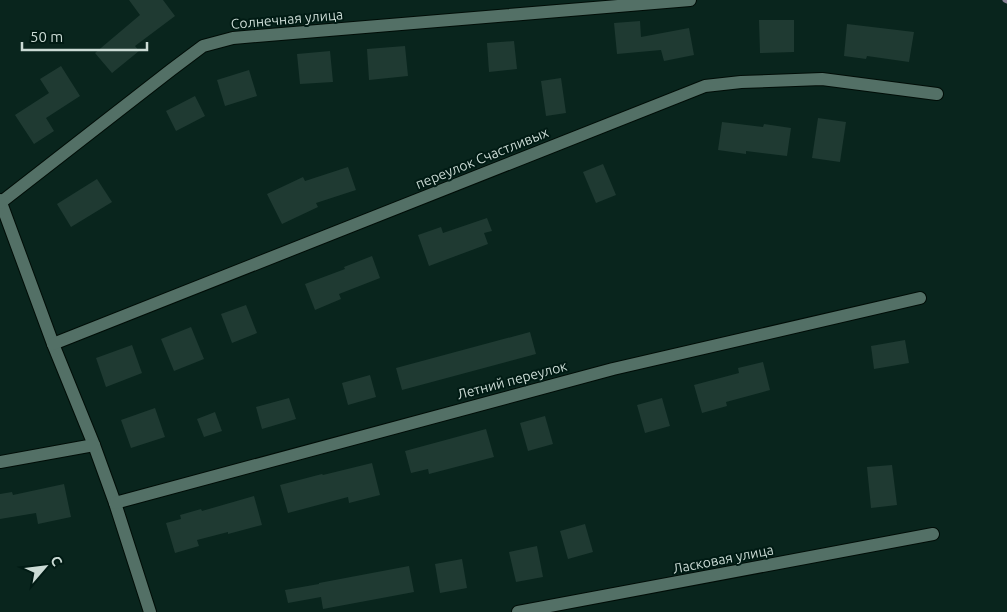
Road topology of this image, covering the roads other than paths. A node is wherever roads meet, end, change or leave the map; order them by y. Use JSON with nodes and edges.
{"nodes":[{"id":1,"x":690,"y":0,"type":"edge"},
{"id":2,"x":936,"y":94,"type":"dead end"},
{"id":3,"x":0,"y":202,"type":"edge"},
{"id":4,"x":920,"y":298,"type":"dead end"},
{"id":5,"x":54,"y":344,"type":"junction"},
{"id":6,"x":94,"y":445,"type":"junction"},
{"id":7,"x":0,"y":462,"type":"edge"},
{"id":8,"x":115,"y":503,"type":"junction"},
{"id":9,"x":933,"y":534,"type":"dead end"},
{"id":10,"x":150,"y":612,"type":"edge"},
{"id":11,"x":518,"y":612,"type":"edge"}],
"edges":[{"from":1,"to":3,"type":"street","name":"Солнечная улица"},
{"from":2,"to":5,"type":"street","name":"переулок Счастливых"},
{"from":3,"to":5,"type":"street"},
{"from":4,"to":8,"type":"street","name":"Летний переулок"},
{"from":5,"to":6,"type":"street"},
{"from":6,"to":7,"type":"street"},
{"from":6,"to":8,"type":"street"},
{"from":8,"to":10,"type":"street"},
{"from":9,"to":11,"type":"street","name":"Ласковая улица"}]}
